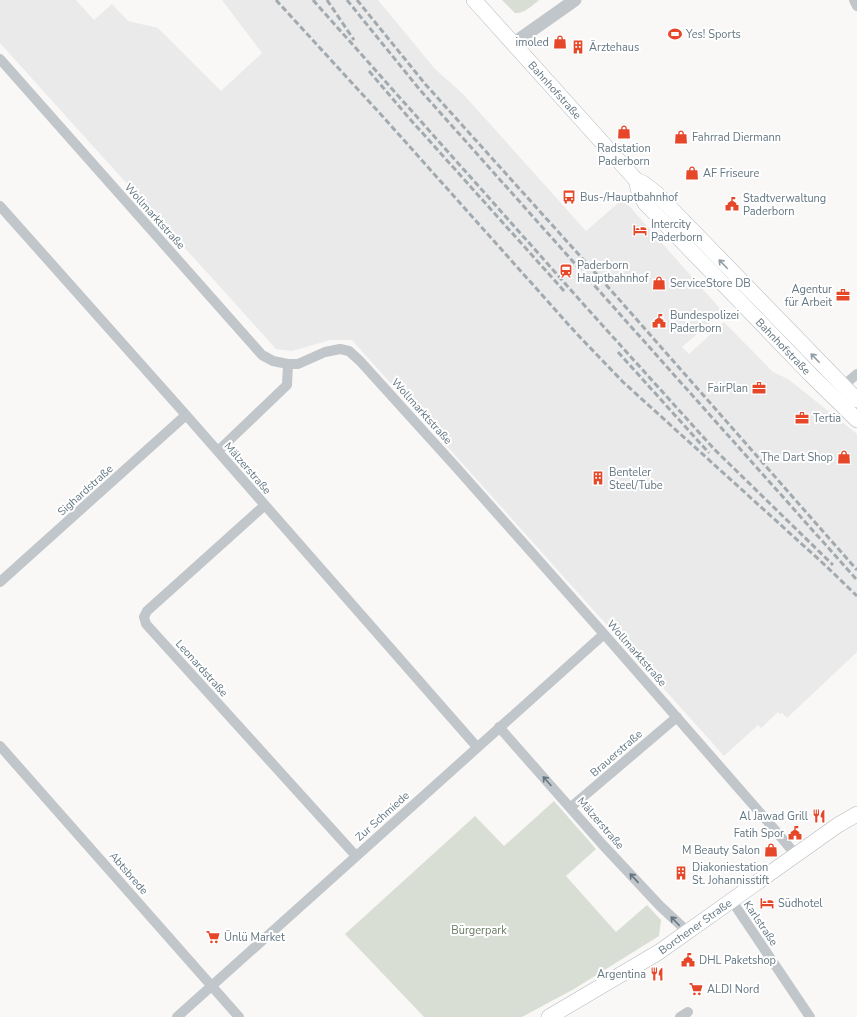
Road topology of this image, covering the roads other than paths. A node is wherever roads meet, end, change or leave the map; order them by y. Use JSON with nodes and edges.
{"nodes":[{"id":1,"x":474,"y":0,"type":"edge"},
{"id":2,"x":575,"y":0,"type":"edge"},
{"id":3,"x":854,"y":0,"type":"edge"},
{"id":4,"x":857,"y":6,"type":"edge"},
{"id":5,"x":514,"y":43,"type":"junction"},
{"id":6,"x":0,"y":59,"type":"edge"},
{"id":7,"x":0,"y":206,"type":"edge"},
{"id":8,"x":288,"y":364,"type":"junction"},
{"id":9,"x":857,"y":374,"type":"edge"},
{"id":10,"x":837,"y":391,"type":"junction"},
{"id":11,"x":857,"y":400,"type":"edge"},
{"id":12,"x":186,"y":415,"type":"junction"},
{"id":13,"x":857,"y":420,"type":"edge"},
{"id":14,"x":218,"y":451,"type":"junction"},
{"id":15,"x":265,"y":505,"type":"junction"},
{"id":16,"x":0,"y":582,"type":"edge"},
{"id":17,"x":604,"y":634,"type":"junction"},
{"id":18,"x":677,"y":717,"type":"junction"},
{"id":19,"x":499,"y":727,"type":"junction"},
{"id":20,"x":0,"y":746,"type":"edge"},
{"id":21,"x":477,"y":747,"type":"junction"},
{"id":22,"x":571,"y":807,"type":"junction"},
{"id":23,"x":856,"y":817,"type":"edge"},
{"id":24,"x":796,"y":855,"type":"junction"},
{"id":25,"x":356,"y":856,"type":"junction"},
{"id":26,"x":732,"y":901,"type":"junction"},
{"id":27,"x":688,"y":932,"type":"junction"},
{"id":28,"x":212,"y":985,"type":"junction"},
{"id":29,"x":177,"y":1017,"type":"edge"},
{"id":30,"x":239,"y":1017,"type":"edge"},
{"id":31,"x":548,"y":1017,"type":"edge"},
{"id":32,"x":810,"y":1017,"type":"edge"}],
"edges":[{"from":1,"to":5,"type":"main road","name":"Bahnhofstraße"},
{"from":2,"to":5,"type":"street"},
{"from":3,"to":4,"type":"street"},
{"from":5,"to":10,"type":"main road","name":"Bahnhofstraße"},
{"from":6,"to":8,"type":"street","name":"Wollmarktstraße"},
{"from":7,"to":12,"type":"street","name":"Mälzerstraße"},
{"from":8,"to":14,"type":"street"},
{"from":8,"to":17,"type":"street","name":"Wollmarktstraße"},
{"from":9,"to":10,"type":"street"},
{"from":10,"to":11,"type":"main road","name":"Bahnhofstraße"},
{"from":10,"to":13,"type":"main road","name":"Bahnhofstraße"},
{"from":12,"to":14,"type":"street","name":"Mälzerstraße"},
{"from":12,"to":16,"type":"street","name":"Sighardstraße"},
{"from":14,"to":15,"type":"street","name":"Mälzerstraße"},
{"from":15,"to":21,"type":"street","name":"Mälzerstraße"},
{"from":15,"to":25,"type":"street","name":"Leonardstraße"},
{"from":17,"to":18,"type":"street","name":"Wollmarktstraße"},
{"from":17,"to":19,"type":"street","name":"Zur Schmiede"},
{"from":18,"to":22,"type":"street","name":"Brauerstraße"},
{"from":18,"to":24,"type":"street","name":"Wollmarktstraße"},
{"from":19,"to":21,"type":"street","name":"Zur Schmiede"},
{"from":22,"to":19,"type":"street","name":"Mälzerstraße","one_way":true},
{"from":20,"to":28,"type":"street","name":"Abtsbrede"},
{"from":21,"to":25,"type":"street","name":"Zur Schmiede"},
{"from":27,"to":22,"type":"street","name":"Mälzerstraße","one_way":true},
{"from":23,"to":24,"type":"main road","name":"Borchener Straße"},
{"from":24,"to":26,"type":"main road","name":"Borchener Straße"},
{"from":25,"to":28,"type":"street","name":"Zur Schmiede"},
{"from":26,"to":27,"type":"main road","name":"Borchener Straße"},
{"from":26,"to":32,"type":"street","name":"Karlstraße"},
{"from":27,"to":31,"type":"main road","name":"Borchener Straße"},
{"from":28,"to":29,"type":"street","name":"Zur Schmiede"},
{"from":28,"to":30,"type":"street","name":"Abtsbrede"}]}
